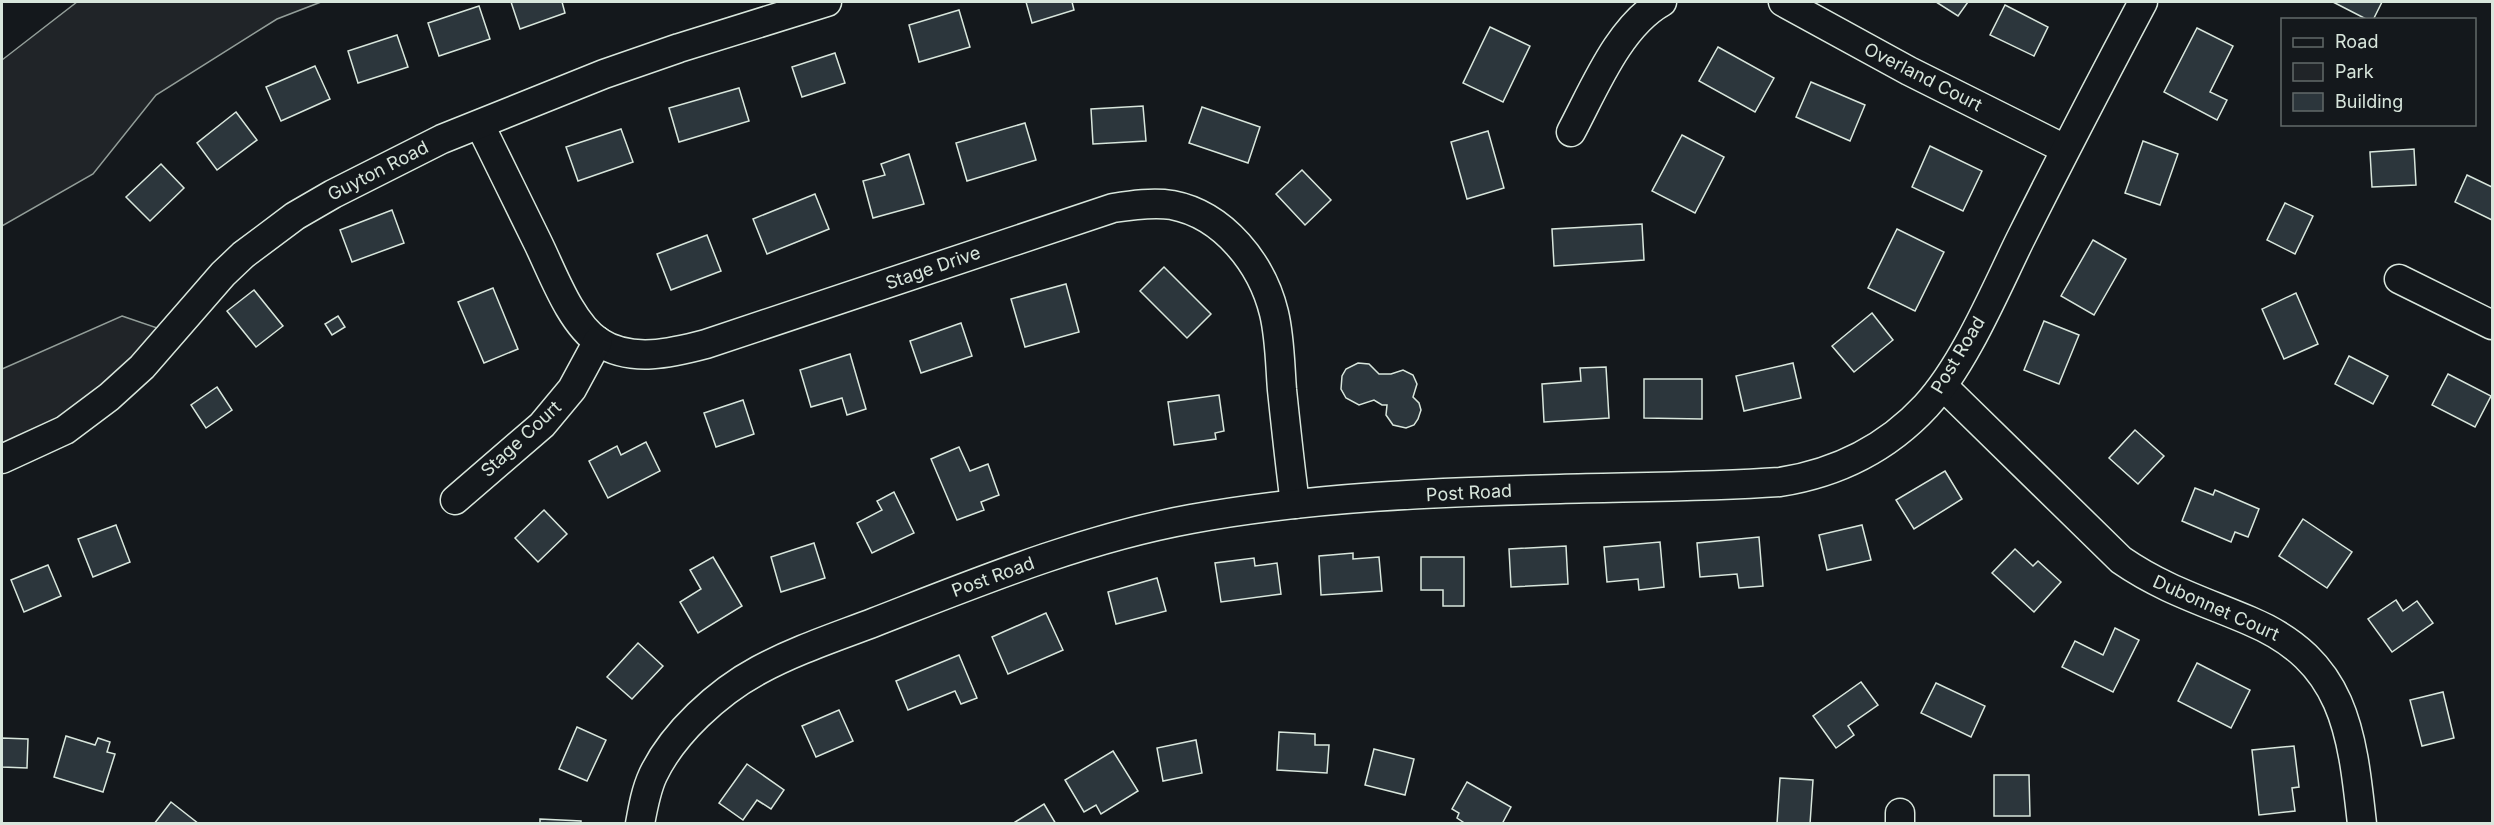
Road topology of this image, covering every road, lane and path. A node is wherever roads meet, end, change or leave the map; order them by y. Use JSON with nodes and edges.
{"nodes":[{"id":1,"x":827,"y":2,"type":"edge"},
{"id":2,"x":1662,"y":2,"type":"edge"},
{"id":3,"x":1783,"y":2,"type":"edge"},
{"id":4,"x":2143,"y":2,"type":"edge"},
{"id":5,"x":480,"y":125,"type":"junction"},
{"id":6,"x":1571,"y":132,"type":"dead end"},
{"id":7,"x":2065,"y":149,"type":"junction"},
{"id":8,"x":2399,"y":279,"type":"dead end"},
{"id":9,"x":2493,"y":325,"type":"edge"},
{"id":10,"x":598,"y":341,"type":"junction"},
{"id":11,"x":1943,"y":386,"type":"junction"},
{"id":12,"x":2,"y":459,"type":"edge"},
{"id":13,"x":455,"y":500,"type":"dead end"},
{"id":14,"x":1294,"y":504,"type":"junction"},
{"id":15,"x":640,"y":824,"type":"edge"},
{"id":16,"x":2362,"y":824,"type":"edge"}],
"edges":[{"from":1,"to":5,"type":"street","name":"Guyton Road"},
{"from":2,"to":6,"type":"street"},
{"from":3,"to":7,"type":"street","name":"Overland Court"},
{"from":4,"to":7,"type":"street","name":"Post Road"},
{"from":5,"to":10,"type":"street","name":"Stage Drive"},
{"from":5,"to":12,"type":"street","name":"Guyton Road"},
{"from":7,"to":11,"type":"street","name":"Post Road"},
{"from":8,"to":9,"type":"street"},
{"from":10,"to":13,"type":"street","name":"Stage Court"},
{"from":10,"to":14,"type":"street","name":"Stage Drive"},
{"from":11,"to":14,"type":"street","name":"Post Road"},
{"from":11,"to":16,"type":"street","name":"Dubonnet Court"},
{"from":14,"to":15,"type":"street","name":"Post Road"}]}
